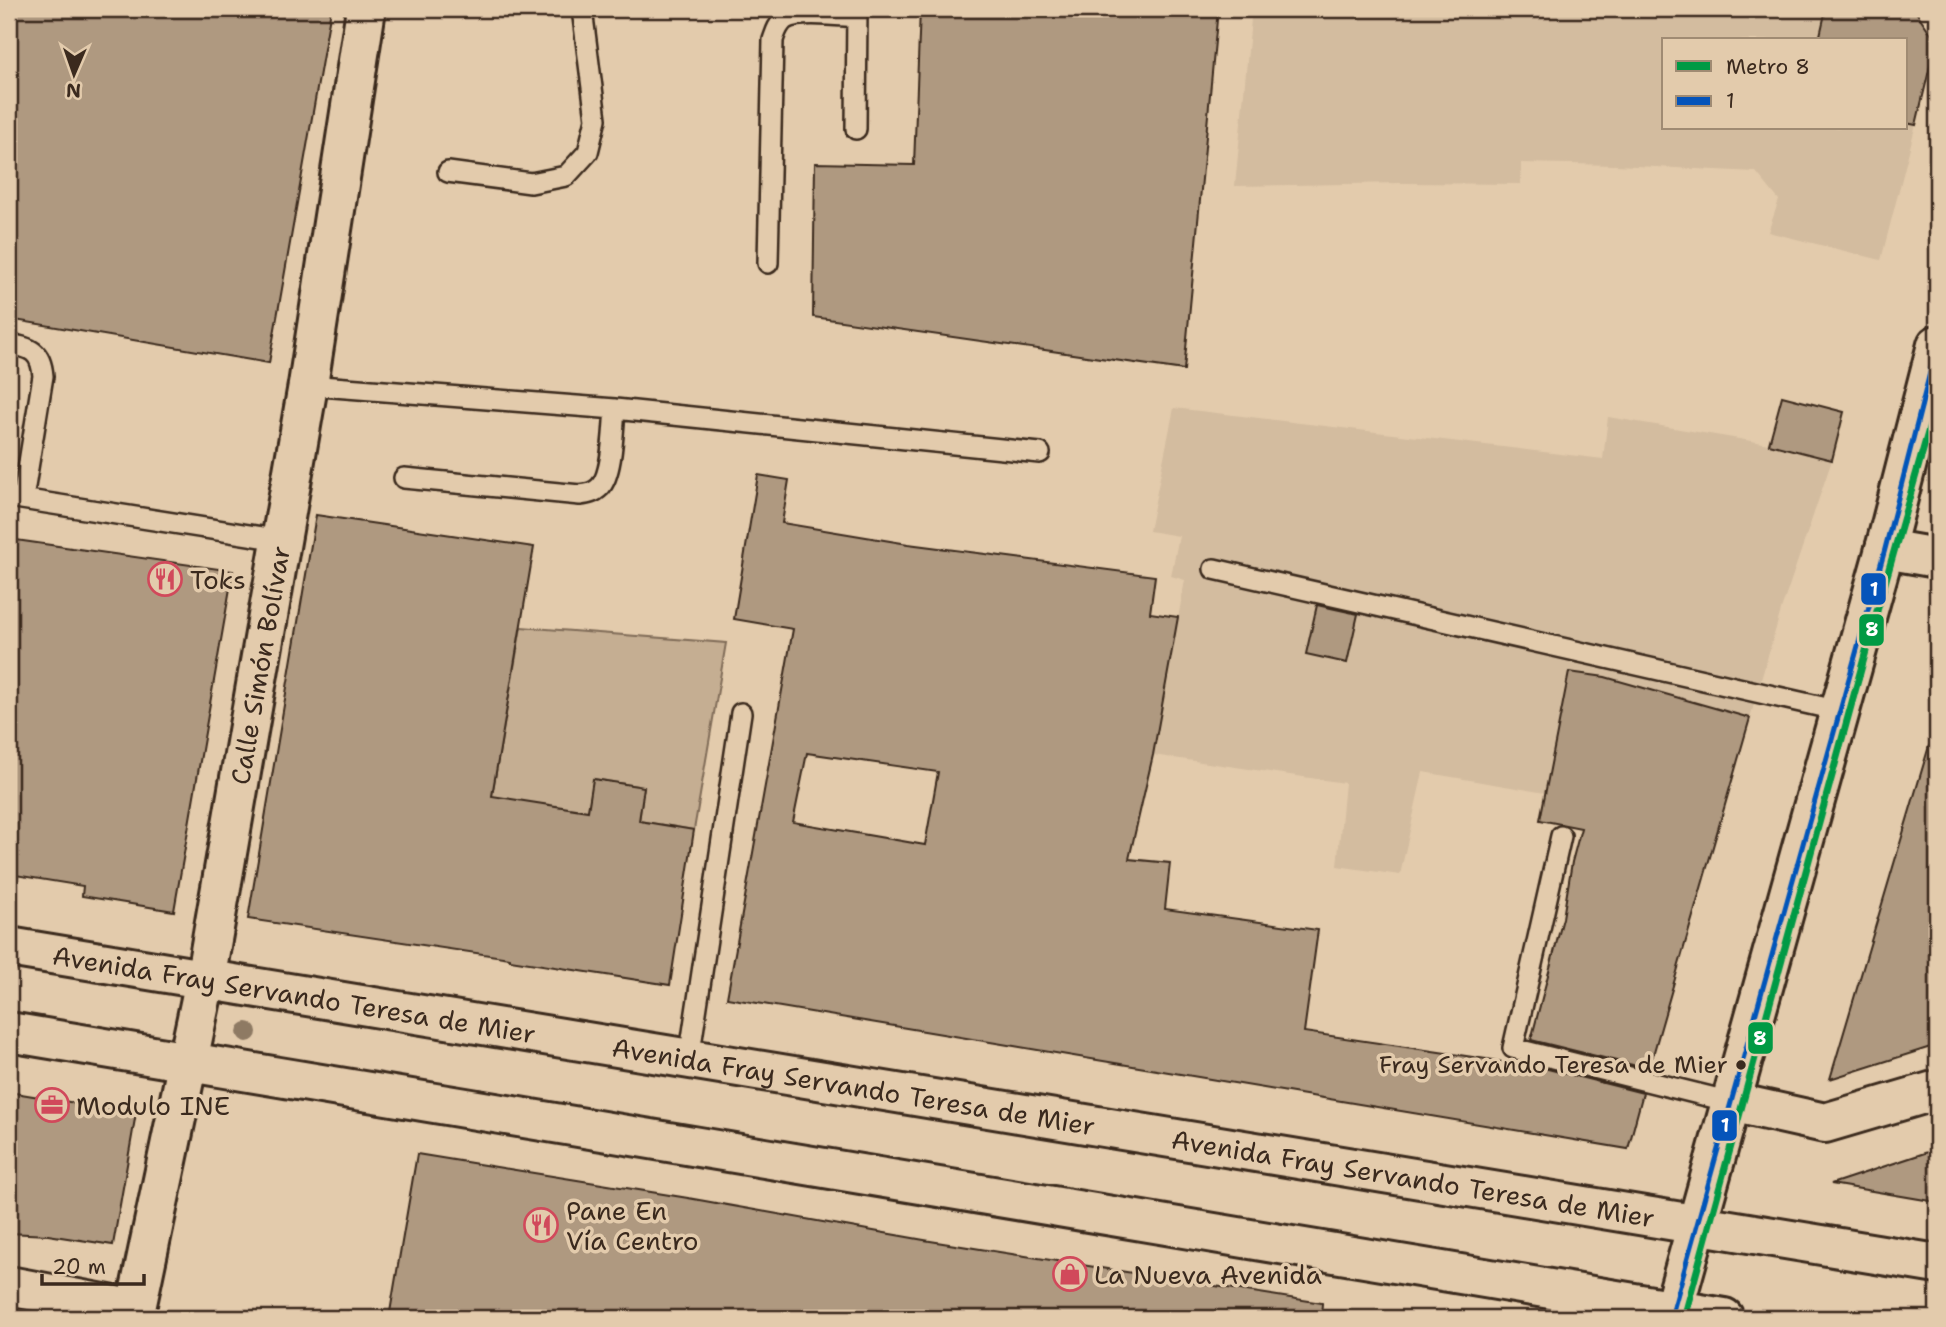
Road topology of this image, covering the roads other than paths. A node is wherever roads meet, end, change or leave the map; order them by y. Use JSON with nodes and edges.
{"nodes":[{"id":1,"x":366,"y":9,"type":"edge"},
{"id":2,"x":582,"y":9,"type":"edge"},
{"id":3,"x":857,"y":13,"type":"edge"},
{"id":4,"x":856,"y":129,"type":"dead end"},
{"id":5,"x":448,"y":172,"type":"dead end"},
{"id":6,"x":768,"y":263,"type":"dead end"},
{"id":7,"x":9,"y":344,"type":"edge"},
{"id":8,"x":1937,"y":345,"type":"edge"},
{"id":9,"x":307,"y":385,"type":"junction"},
{"id":10,"x":615,"y":409,"type":"junction"},
{"id":11,"x":1040,"y":453,"type":"dead end"},
{"id":12,"x":404,"y":478,"type":"dead end"},
{"id":13,"x":16,"y":498,"type":"edge"},
{"id":14,"x":281,"y":540,"type":"junction"},
{"id":15,"x":1885,"y":549,"type":"junction"},
{"id":16,"x":1937,"y":558,"type":"edge"},
{"id":17,"x":1214,"y":569,"type":"dead end"},
{"id":18,"x":1840,"y":711,"type":"junction"},
{"id":19,"x":741,"y":713,"type":"dead end"},
{"id":20,"x":1561,"y":836,"type":"dead end"},
{"id":21,"x":9,"y":947,"type":"edge"},
{"id":22,"x":205,"y":980,"type":"junction"},
{"id":23,"x":9,"y":1032,"type":"edge"},
{"id":24,"x":689,"y":1059,"type":"junction"},
{"id":25,"x":188,"y":1061,"type":"junction"},
{"id":26,"x":1937,"y":1090,"type":"edge"},
{"id":27,"x":1731,"y":1102,"type":"junction"},
{"id":28,"x":1697,"y":1225,"type":"junction"},
{"id":29,"x":1937,"y":1264,"type":"edge"},
{"id":30,"x":9,"y":1286,"type":"edge"},
{"id":31,"x":135,"y":1314,"type":"edge"},
{"id":32,"x":1672,"y":1314,"type":"edge"},
{"id":33,"x":1724,"y":1318,"type":"edge"}],
"edges":[{"from":1,"to":9,"type":"main road","name":"Calle Simón Bolívar"},
{"from":2,"to":5,"type":"lane"},
{"from":3,"to":4,"type":"lane"},
{"from":3,"to":6,"type":"lane"},
{"from":7,"to":13,"type":"lane"},
{"from":8,"to":15,"type":"main road"},
{"from":9,"to":10,"type":"lane"},
{"from":9,"to":14,"type":"main road","name":"Calle Simón Bolívar"},
{"from":10,"to":11,"type":"lane"},
{"from":10,"to":12,"type":"lane"},
{"from":13,"to":14,"type":"lane"},
{"from":14,"to":22,"type":"main road","name":"Calle Simón Bolívar"},
{"from":15,"to":16,"type":"main road"},
{"from":15,"to":18,"type":"main road"},
{"from":17,"to":18,"type":"lane"},
{"from":18,"to":27,"type":"main road"},
{"from":19,"to":24,"type":"lane"},
{"from":20,"to":27,"type":"lane"},
{"from":21,"to":22,"type":"main road","name":"Avenida Fray Servando Teresa de Mier"},
{"from":22,"to":24,"type":"main road","name":"Avenida Fray Servando Teresa de Mier"},
{"from":22,"to":25,"type":"main road","name":"Calle Simón Bolívar"},
{"from":23,"to":25,"type":"main road"},
{"from":24,"to":28,"type":"main road","name":"Avenida Fray Servando Teresa de Mier"},
{"from":25,"to":31,"type":"main road","name":"Calle Simón Bolívar"},
{"from":25,"to":32,"type":"main road"},
{"from":26,"to":27,"type":"main road"},
{"from":27,"to":28,"type":"main road"},
{"from":28,"to":29,"type":"main road","name":"Avenida Fray Servando Teresa de Mier"},
{"from":28,"to":32,"type":"main road"},
{"from":30,"to":31,"type":"main road"},
{"from":32,"to":33,"type":"main road"}]}
